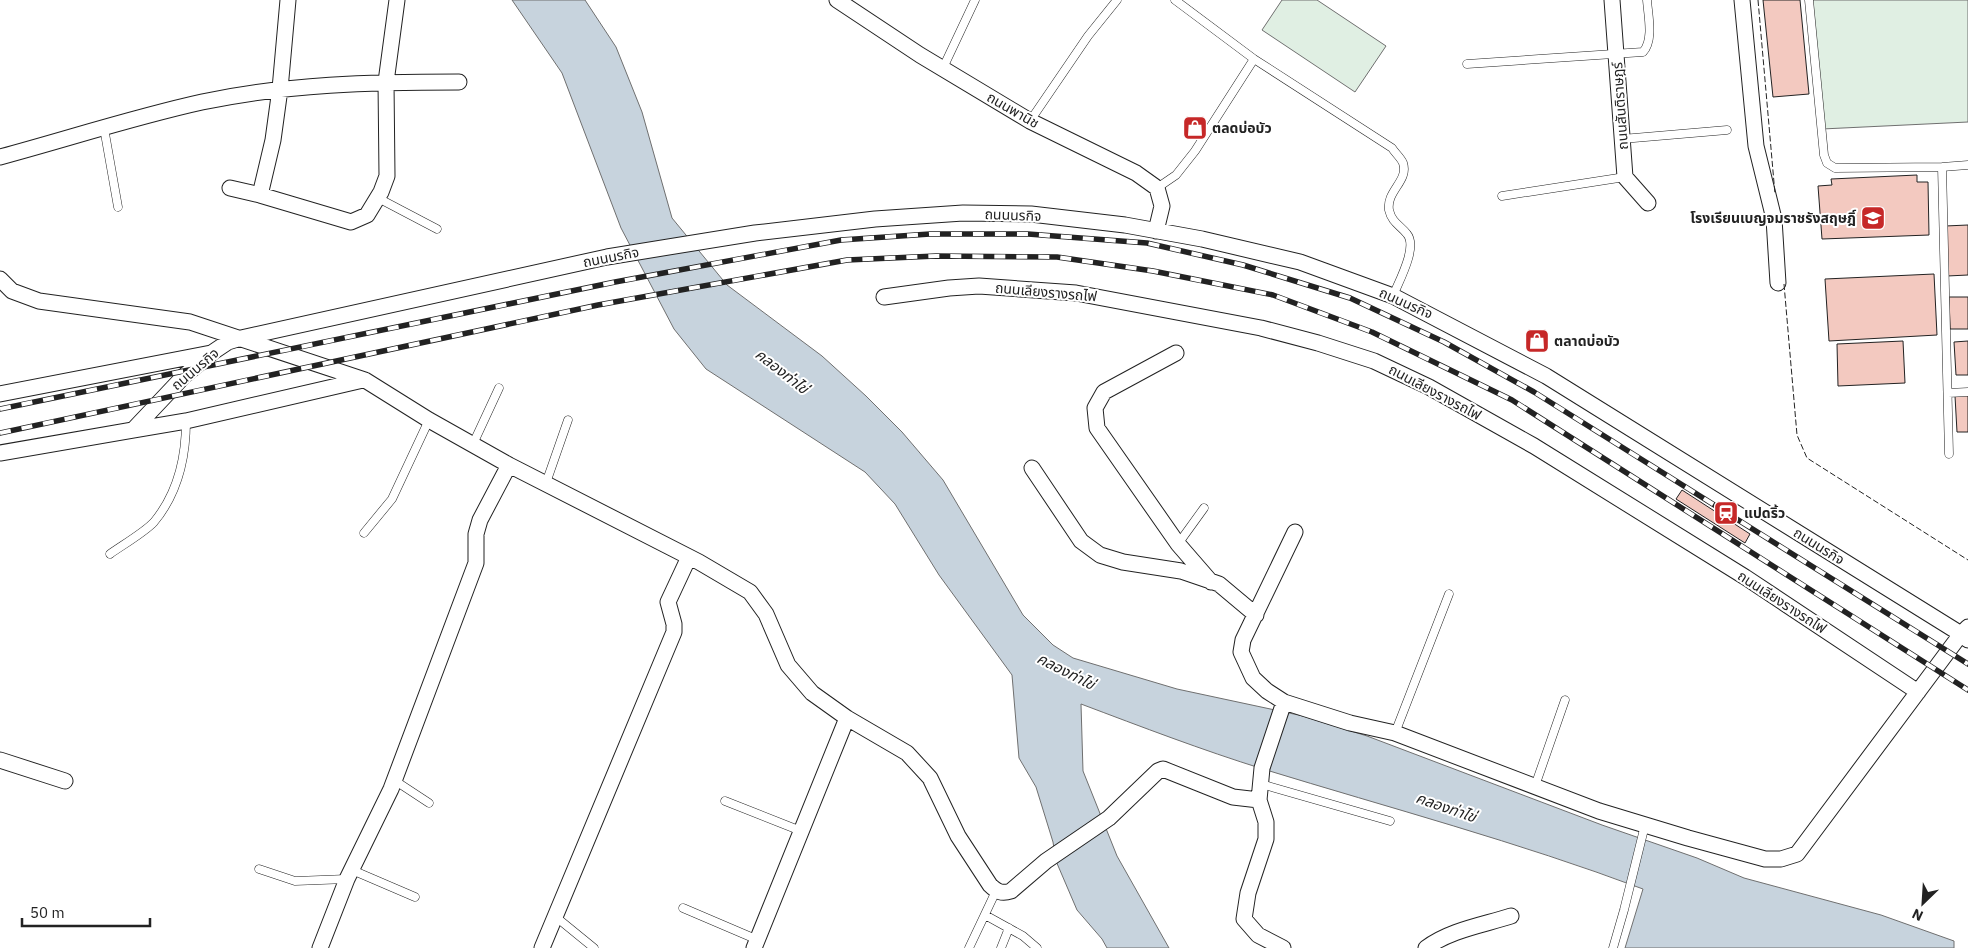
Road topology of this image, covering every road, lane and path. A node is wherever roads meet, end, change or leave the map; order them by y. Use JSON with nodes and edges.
{"nodes":[{"id":1,"x":288,"y":0,"type":"edge"},
{"id":2,"x":397,"y":0,"type":"edge"},
{"id":3,"x":837,"y":0,"type":"edge"},
{"id":4,"x":975,"y":0,"type":"edge"},
{"id":5,"x":1117,"y":0,"type":"edge"},
{"id":6,"x":1175,"y":0,"type":"edge"},
{"id":7,"x":1612,"y":0,"type":"edge"},
{"id":8,"x":1647,"y":0,"type":"edge"},
{"id":9,"x":1742,"y":0,"type":"edge"},
{"id":10,"x":1809,"y":0,"type":"edge"},
{"id":11,"x":1616,"y":54,"type":"junction"},
{"id":12,"x":1254,"y":58,"type":"junction"},
{"id":13,"x":1468,"y":64,"type":"dead end"},
{"id":14,"x":944,"y":68,"type":"junction"},
{"id":15,"x":386,"y":82,"type":"junction"},
{"id":16,"x":459,"y":82,"type":"dead end"},
{"id":17,"x":280,"y":90,"type":"junction"},
{"id":18,"x":1030,"y":121,"type":"junction"},
{"id":19,"x":104,"y":128,"type":"junction"},
{"id":20,"x":1727,"y":130,"type":"dead end"},
{"id":21,"x":1622,"y":139,"type":"junction"},
{"id":22,"x":0,"y":158,"type":"edge"},
{"id":23,"x":1968,"y":165,"type":"edge"},
{"id":24,"x":1942,"y":167,"type":"junction"},
{"id":25,"x":1625,"y":177,"type":"junction"},
{"id":26,"x":230,"y":188,"type":"dead end"},
{"id":27,"x":1157,"y":188,"type":"junction"},
{"id":28,"x":260,"y":195,"type":"junction"},
{"id":29,"x":1502,"y":196,"type":"dead end"},
{"id":30,"x":378,"y":198,"type":"junction"},
{"id":31,"x":1648,"y":203,"type":"dead end"},
{"id":32,"x":118,"y":207,"type":"dead end"},
{"id":33,"x":437,"y":229,"type":"dead end"},
{"id":34,"x":1156,"y":231,"type":"junction"},
{"id":35,"x":0,"y":279,"type":"edge"},
{"id":36,"x":1778,"y":283,"type":"dead end"},
{"id":37,"x":1394,"y":296,"type":"junction"},
{"id":38,"x":884,"y":297,"type":"dead end"},
{"id":39,"x":241,"y":338,"type":"junction"},
{"id":40,"x":213,"y":352,"type":"junction"},
{"id":41,"x":1176,"y":353,"type":"dead end"},
{"id":42,"x":365,"y":380,"type":"junction"},
{"id":43,"x":499,"y":388,"type":"dead end"},
{"id":44,"x":1968,"y":392,"type":"edge"},
{"id":45,"x":1948,"y":393,"type":"junction"},
{"id":46,"x":0,"y":394,"type":"edge"},
{"id":47,"x":429,"y":420,"type":"junction"},
{"id":48,"x":568,"y":420,"type":"dead end"},
{"id":49,"x":186,"y":421,"type":"junction"},
{"id":50,"x":133,"y":430,"type":"junction"},
{"id":51,"x":473,"y":444,"type":"junction"},
{"id":52,"x":0,"y":453,"type":"edge"},
{"id":53,"x":1949,"y":454,"type":"dead end"},
{"id":54,"x":509,"y":465,"type":"junction"},
{"id":55,"x":1032,"y":468,"type":"dead end"},
{"id":56,"x":546,"y":483,"type":"junction"},
{"id":57,"x":1204,"y":508,"type":"dead end"},
{"id":58,"x":1295,"y":532,"type":"dead end"},
{"id":59,"x":364,"y":533,"type":"dead end"},
{"id":60,"x":1178,"y":544,"type":"junction"},
{"id":61,"x":110,"y":554,"type":"dead end"},
{"id":62,"x":688,"y":557,"type":"junction"},
{"id":63,"x":1211,"y":582,"type":"junction"},
{"id":64,"x":1450,"y":594,"type":"dead end"},
{"id":65,"x":1256,"y":615,"type":"junction"},
{"id":66,"x":1966,"y":634,"type":"edge"},
{"id":67,"x":1918,"y":692,"type":"junction"},
{"id":68,"x":1565,"y":700,"type":"dead end"},
{"id":69,"x":1284,"y":702,"type":"junction"},
{"id":70,"x":847,"y":718,"type":"junction"},
{"id":71,"x":1395,"y":733,"type":"junction"},
{"id":72,"x":0,"y":760,"type":"edge"},
{"id":73,"x":394,"y":780,"type":"junction"},
{"id":74,"x":65,"y":781,"type":"dead end"},
{"id":75,"x":1261,"y":784,"type":"junction"},
{"id":76,"x":1535,"y":786,"type":"junction"},
{"id":77,"x":1259,"y":800,"type":"junction"},
{"id":78,"x":725,"y":801,"type":"dead end"},
{"id":79,"x":429,"y":804,"type":"dead end"},
{"id":80,"x":1390,"y":822,"type":"dead end"},
{"id":81,"x":800,"y":831,"type":"junction"},
{"id":82,"x":1643,"y":831,"type":"junction"},
{"id":83,"x":259,"y":869,"type":"dead end"},
{"id":84,"x":349,"y":875,"type":"junction"},
{"id":85,"x":996,"y":891,"type":"junction"},
{"id":86,"x":415,"y":897,"type":"dead end"},
{"id":87,"x":684,"y":908,"type":"dead end"},
{"id":88,"x":985,"y":915,"type":"junction"},
{"id":89,"x":1511,"y":916,"type":"dead end"},
{"id":90,"x":556,"y":917,"type":"junction"},
{"id":91,"x":1009,"y":928,"type":"junction"},
{"id":92,"x":756,"y":944,"type":"edge"},
{"id":93,"x":1614,"y":944,"type":"edge"},
{"id":94,"x":320,"y":948,"type":"edge"},
{"id":95,"x":542,"y":948,"type":"edge"},
{"id":96,"x":594,"y":948,"type":"edge"},
{"id":97,"x":969,"y":948,"type":"edge"},
{"id":98,"x":1001,"y":948,"type":"edge"},
{"id":99,"x":1037,"y":948,"type":"edge"},
{"id":100,"x":1283,"y":948,"type":"edge"},
{"id":101,"x":1426,"y":948,"type":"edge"}],
"edges":[{"from":1,"to":17,"type":"street"},
{"from":2,"to":15,"type":"street"},
{"from":3,"to":14,"type":"street","name":"ถนนพานิช"},
{"from":4,"to":14,"type":"lane"},
{"from":5,"to":18,"type":"lane"},
{"from":6,"to":12,"type":"lane"},
{"from":7,"to":11,"type":"street","name":"ถนนสันติราษฎร์"},
{"from":8,"to":11,"type":"lane"},
{"from":9,"to":36,"type":"street"},
{"from":10,"to":24,"type":"lane"},
{"from":11,"to":13,"type":"lane"},
{"from":11,"to":21,"type":"street","name":"ถนนสันติราษฎร์"},
{"from":12,"to":27,"type":"lane"},
{"from":12,"to":37,"type":"lane"},
{"from":14,"to":18,"type":"street","name":"ถนนพานิช"},
{"from":15,"to":16,"type":"street"},
{"from":15,"to":17,"type":"street"},
{"from":15,"to":30,"type":"street"},
{"from":17,"to":19,"type":"street"},
{"from":17,"to":28,"type":"street"},
{"from":18,"to":27,"type":"street","name":"ถนนพานิช"},
{"from":19,"to":22,"type":"street"},
{"from":19,"to":32,"type":"lane"},
{"from":20,"to":21,"type":"lane"},
{"from":21,"to":25,"type":"street","name":"ถนนสันติราษฎร์"},
{"from":23,"to":24,"type":"lane"},
{"from":24,"to":45,"type":"lane"},
{"from":25,"to":29,"type":"lane"},
{"from":25,"to":31,"type":"street"},
{"from":26,"to":28,"type":"street"},
{"from":27,"to":34,"type":"street"},
{"from":28,"to":30,"type":"street"},
{"from":30,"to":33,"type":"lane"},
{"from":34,"to":37,"type":"street","name":"ถนนนรกิจ"},
{"from":34,"to":39,"type":"street","name":"ถนนนรกิจ"},
{"from":35,"to":39,"type":"street"},
{"from":37,"to":66,"type":"street","name":"ถนนนรกิจ"},
{"from":38,"to":67,"type":"street","name":"ถนนเลียงรางรถไฟ"},
{"from":39,"to":40,"type":"street","name":"ถนนนรกิจ"},
{"from":39,"to":42,"type":"street"},
{"from":40,"to":46,"type":"street"},
{"from":40,"to":50,"type":"street","name":"ถนนนรกิจ"},
{"from":41,"to":60,"type":"street"},
{"from":42,"to":47,"type":"street"},
{"from":42,"to":49,"type":"street"},
{"from":43,"to":51,"type":"lane"},
{"from":44,"to":45,"type":"lane"},
{"from":45,"to":53,"type":"lane"},
{"from":47,"to":51,"type":"street"},
{"from":47,"to":59,"type":"lane"},
{"from":48,"to":56,"type":"lane"},
{"from":49,"to":50,"type":"street"},
{"from":49,"to":61,"type":"lane"},
{"from":50,"to":52,"type":"street"},
{"from":51,"to":54,"type":"street"},
{"from":54,"to":56,"type":"street"},
{"from":54,"to":73,"type":"street"},
{"from":55,"to":63,"type":"street"},
{"from":56,"to":62,"type":"street"},
{"from":57,"to":60,"type":"lane"},
{"from":58,"to":65,"type":"street"},
{"from":60,"to":63,"type":"street"},
{"from":62,"to":70,"type":"street"},
{"from":62,"to":90,"type":"street"},
{"from":63,"to":65,"type":"street"},
{"from":64,"to":71,"type":"lane"},
{"from":65,"to":69,"type":"street"},
{"from":66,"to":67,"type":"street"},
{"from":67,"to":82,"type":"street"},
{"from":68,"to":76,"type":"lane"},
{"from":69,"to":71,"type":"street"},
{"from":69,"to":75,"type":"street"},
{"from":70,"to":81,"type":"street"},
{"from":70,"to":85,"type":"street"},
{"from":71,"to":76,"type":"street"},
{"from":72,"to":74,"type":"street"},
{"from":73,"to":79,"type":"lane"},
{"from":73,"to":84,"type":"street"},
{"from":75,"to":77,"type":"street"},
{"from":75,"to":80,"type":"lane"},
{"from":76,"to":82,"type":"street"},
{"from":77,"to":85,"type":"street"},
{"from":77,"to":100,"type":"street"},
{"from":78,"to":81,"type":"lane"},
{"from":81,"to":92,"type":"street"},
{"from":82,"to":93,"type":"lane"},
{"from":83,"to":84,"type":"lane"},
{"from":84,"to":86,"type":"lane"},
{"from":84,"to":94,"type":"street"},
{"from":85,"to":88,"type":"lane"},
{"from":87,"to":92,"type":"lane"},
{"from":88,"to":91,"type":"lane"},
{"from":88,"to":97,"type":"lane"},
{"from":89,"to":101,"type":"street"},
{"from":90,"to":95,"type":"street"},
{"from":90,"to":96,"type":"lane"},
{"from":91,"to":98,"type":"lane"},
{"from":91,"to":99,"type":"lane"}]}
